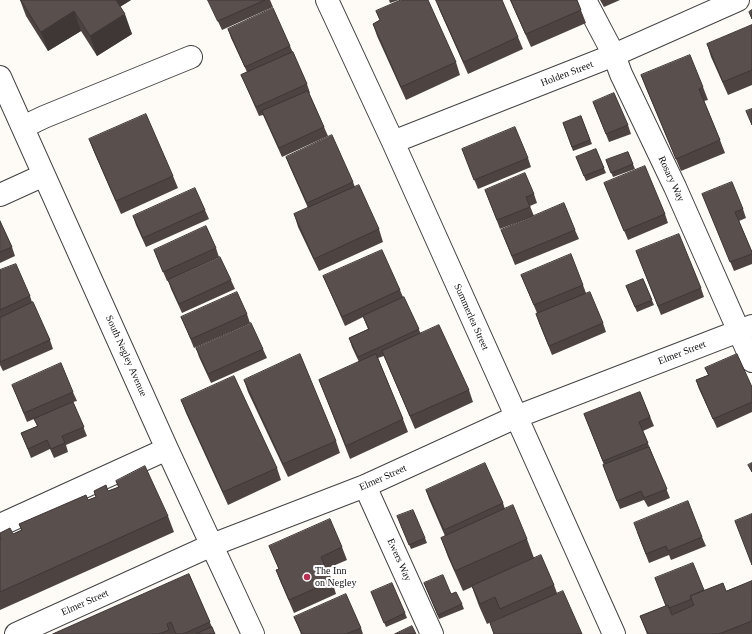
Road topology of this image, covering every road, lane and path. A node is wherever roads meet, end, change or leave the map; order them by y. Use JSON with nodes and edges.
{"nodes":[{"id":1,"x":327,"y":0,"type":"edge"},
{"id":2,"x":585,"y":0,"type":"edge"},
{"id":3,"x":738,"y":0,"type":"edge"},
{"id":4,"x":614,"y":55,"type":"junction"},
{"id":5,"x":191,"y":57,"type":"dead end"},
{"id":6,"x":0,"y":77,"type":"edge"},
{"id":7,"x":22,"y":127,"type":"junction"},
{"id":8,"x":392,"y":142,"type":"junction"},
{"id":9,"x":44,"y":175,"type":"junction"},
{"id":10,"x":0,"y":195,"type":"edge"},
{"id":11,"x":745,"y":329,"type":"edge"},
{"id":12,"x":752,"y":361,"type":"edge"},
{"id":13,"x":516,"y":417,"type":"junction"},
{"id":14,"x":167,"y":449,"type":"junction"},
{"id":15,"x":365,"y":486,"type":"junction"},
{"id":16,"x":0,"y":525,"type":"edge"},
{"id":17,"x":212,"y":545,"type":"junction"},
{"id":18,"x":16,"y":634,"type":"edge"},
{"id":19,"x":253,"y":634,"type":"edge"},
{"id":20,"x":432,"y":634,"type":"edge"},
{"id":21,"x":614,"y":634,"type":"edge"}],
"edges":[{"from":1,"to":8,"type":"street","name":"Summerlea Street"},
{"from":2,"to":4,"type":"street","name":"Rosary Way"},
{"from":3,"to":4,"type":"street","name":"Holden Street"},
{"from":4,"to":8,"type":"street","name":"Holden Street"},
{"from":4,"to":11,"type":"street","name":"Rosary Way"},
{"from":5,"to":7,"type":"street"},
{"from":6,"to":7,"type":"street","name":"South Negley Avenue"},
{"from":7,"to":9,"type":"street","name":"South Negley Avenue"},
{"from":8,"to":13,"type":"street","name":"Summerlea Street"},
{"from":9,"to":10,"type":"street"},
{"from":9,"to":14,"type":"street","name":"South Negley Avenue"},
{"from":11,"to":12,"type":"street","name":"Rosary Way"},
{"from":11,"to":13,"type":"street","name":"Elmer Street"},
{"from":13,"to":15,"type":"street","name":"Elmer Street"},
{"from":13,"to":21,"type":"street","name":"Summerlea Street"},
{"from":14,"to":16,"type":"street"},
{"from":14,"to":17,"type":"street","name":"South Negley Avenue"},
{"from":15,"to":17,"type":"street","name":"Elmer Street"},
{"from":15,"to":20,"type":"street","name":"Ewers Way"},
{"from":17,"to":18,"type":"street","name":"Elmer Street"},
{"from":17,"to":19,"type":"street","name":"South Negley Avenue"}]}
